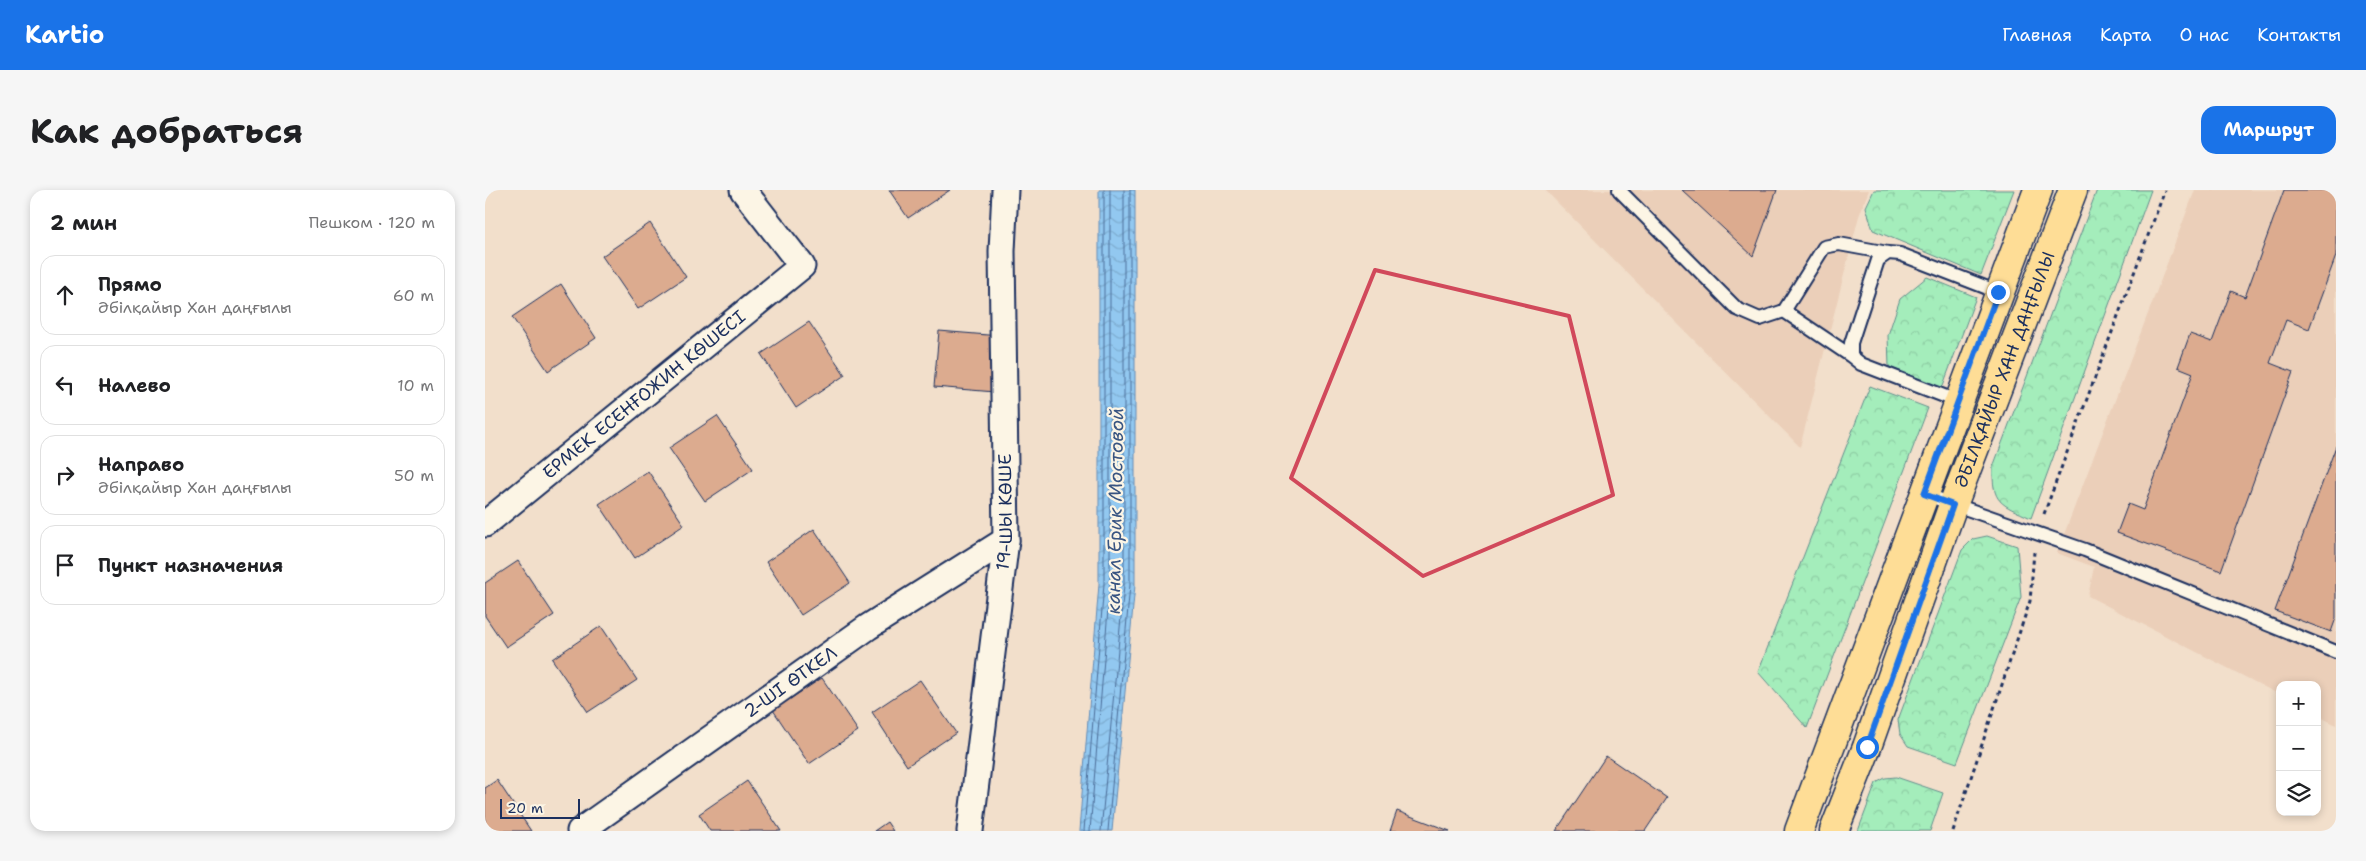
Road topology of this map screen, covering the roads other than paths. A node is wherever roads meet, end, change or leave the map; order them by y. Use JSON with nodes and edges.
{"nodes":[{"id":1,"x":1005,"y":190,"type":"edge"},
{"id":2,"x":1619,"y":190,"type":"edge"},
{"id":3,"x":2037,"y":190,"type":"edge"},
{"id":4,"x":2073,"y":190,"type":"edge"},
{"id":5,"x":754,"y":194,"type":"edge"},
{"id":6,"x":1887,"y":253,"type":"junction"},
{"id":7,"x":1998,"y":292,"type":"junction"},
{"id":8,"x":1784,"y":311,"type":"junction"},
{"id":9,"x":1851,"y":356,"type":"junction"},
{"id":10,"x":1957,"y":401,"type":"junction"},
{"id":11,"x":1924,"y":494,"type":"junction"},
{"id":12,"x":1953,"y":505,"type":"junction"},
{"id":13,"x":485,"y":524,"type":"edge"},
{"id":14,"x":1006,"y":540,"type":"junction"},
{"id":15,"x":2336,"y":652,"type":"edge"},
{"id":16,"x":1849,"y":741,"type":"junction"},
{"id":17,"x":580,"y":831,"type":"edge"},
{"id":18,"x":970,"y":831,"type":"edge"},
{"id":19,"x":1799,"y":831,"type":"edge"},
{"id":20,"x":1834,"y":831,"type":"edge"}],
"edges":[{"from":1,"to":14,"type":"street","name":"19-ШЫ КӨШЕ"},
{"from":2,"to":8,"type":"lane"},
{"from":3,"to":7,"type":"main road","name":"ӘБІЛҚАЙЫР ХАН ДАҢҒЫЛЫ"},
{"from":4,"to":12,"type":"main road","name":"ӘБІЛҚАЙЫР ХАН ДАҢҒЫЛЫ"},
{"from":5,"to":13,"type":"street","name":"ЕРМЕК ЕСЕНҒОЖИН КӨШЕСІ"},
{"from":6,"to":7,"type":"lane"},
{"from":6,"to":8,"type":"lane"},
{"from":6,"to":9,"type":"lane"},
{"from":7,"to":10,"type":"main road","name":"ӘБІЛҚАЙЫР ХАН ДАҢҒЫЛЫ"},
{"from":8,"to":9,"type":"lane"},
{"from":9,"to":10,"type":"lane"},
{"from":10,"to":11,"type":"main road","name":"ӘБІЛҚАЙЫР ХАН ДАҢҒЫЛЫ"},
{"from":11,"to":12,"type":"lane"},
{"from":11,"to":16,"type":"main road","name":"ӘБІЛҚАЙЫР ХАН ДАҢҒЫЛЫ"},
{"from":12,"to":15,"type":"lane"},
{"from":12,"to":16,"type":"main road","name":"ӘБІЛҚАЙЫР ХАН ДАҢҒЫЛЫ"},
{"from":14,"to":17,"type":"street","name":"2-ШI ӨТКЕЛ"},
{"from":14,"to":18,"type":"street","name":"19-ШЫ КӨШЕ"},
{"from":16,"to":19,"type":"main road","name":"ӘБІЛҚАЙЫР ХАН ДАҢҒЫЛЫ"},
{"from":16,"to":20,"type":"main road","name":"ӘБІЛҚАЙЫР ХАН ДАҢҒЫЛЫ"}]}
